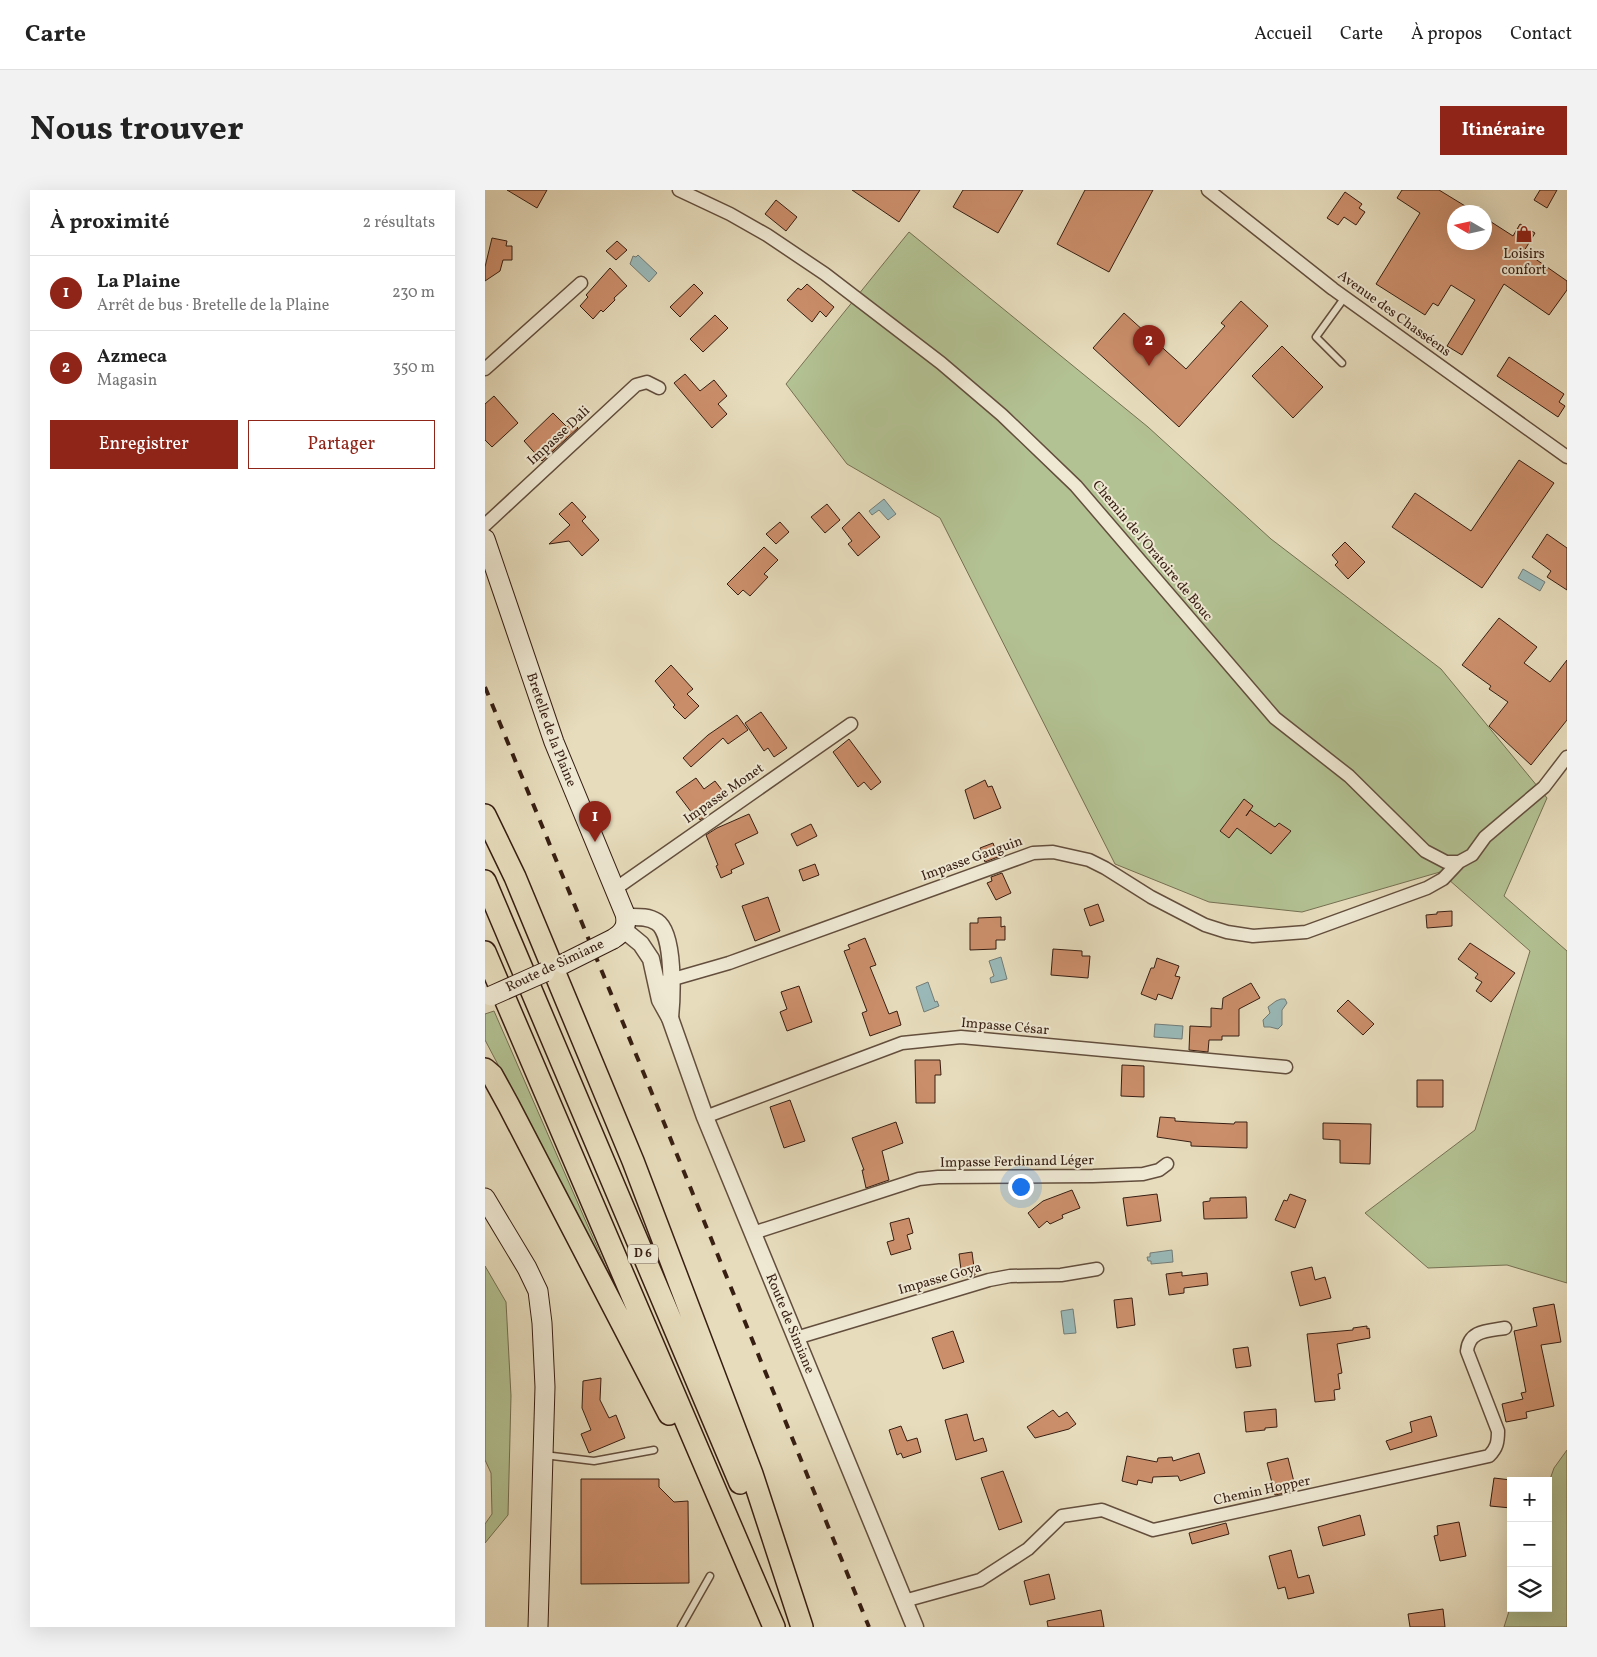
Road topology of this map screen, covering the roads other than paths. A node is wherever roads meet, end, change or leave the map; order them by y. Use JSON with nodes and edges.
{"nodes":[{"id":1,"x":679,"y":190,"type":"edge"},
{"id":2,"x":1208,"y":190,"type":"edge"},
{"id":3,"x":581,"y":283,"type":"dead end"},
{"id":4,"x":1345,"y":297,"type":"junction"},
{"id":5,"x":1342,"y":363,"type":"dead end"},
{"id":6,"x":485,"y":369,"type":"edge"},
{"id":7,"x":659,"y":388,"type":"dead end"},
{"id":8,"x":1567,"y":457,"type":"edge"},
{"id":9,"x":485,"y":525,"type":"edge"},
{"id":10,"x":485,"y":539,"type":"edge"},
{"id":11,"x":851,"y":724,"type":"dead end"},
{"id":12,"x":1565,"y":764,"type":"edge"},
{"id":13,"x":485,"y":815,"type":"edge"},
{"id":14,"x":1459,"y":862,"type":"junction"},
{"id":15,"x":485,"y":881,"type":"edge"},
{"id":16,"x":615,"y":889,"type":"junction"},
{"id":17,"x":621,"y":929,"type":"junction"},
{"id":18,"x":485,"y":952,"type":"edge"},
{"id":19,"x":554,"y":968,"type":"junction"},
{"id":20,"x":663,"y":982,"type":"junction"},
{"id":21,"x":488,"y":997,"type":"edge"},
{"id":22,"x":1286,"y":1066,"type":"dead end"},
{"id":23,"x":485,"y":1069,"type":"edge"},
{"id":24,"x":705,"y":1117,"type":"junction"},
{"id":25,"x":1167,"y":1164,"type":"dead end"},
{"id":26,"x":485,"y":1198,"type":"edge"},
{"id":27,"x":753,"y":1233,"type":"junction"},
{"id":28,"x":1097,"y":1269,"type":"dead end"},
{"id":29,"x":1505,"y":1328,"type":"dead end"},
{"id":30,"x":796,"y":1338,"type":"junction"},
{"id":31,"x":653,"y":1450,"type":"dead end"},
{"id":32,"x":543,"y":1455,"type":"junction"},
{"id":33,"x":710,"y":1576,"type":"dead end"},
{"id":34,"x":904,"y":1601,"type":"junction"},
{"id":35,"x":538,"y":1627,"type":"edge"},
{"id":36,"x":681,"y":1627,"type":"edge"},
{"id":37,"x":769,"y":1627,"type":"edge"},
{"id":38,"x":774,"y":1627,"type":"edge"},
{"id":39,"x":800,"y":1627,"type":"edge"},
{"id":40,"x":915,"y":1627,"type":"edge"}],
"edges":[{"from":1,"to":14,"type":"street","name":"Chemin de l'Oratoire de Bouc"},
{"from":2,"to":4,"type":"street","name":"Avenue des Chasséens"},
{"from":3,"to":6,"type":"street"},
{"from":4,"to":5,"type":"lane"},
{"from":4,"to":8,"type":"street","name":"Avenue des Chasséens"},
{"from":7,"to":9,"type":"street","name":"Impasse Dali"},
{"from":10,"to":16,"type":"main road","name":"Bretelle de la Plaine"},
{"from":11,"to":16,"type":"street","name":"Impasse Monet"},
{"from":12,"to":14,"type":"street"},
{"from":13,"to":19,"type":"highway"},
{"from":14,"to":20,"type":"street","name":"Impasse Gauguin"},
{"from":15,"to":39,"type":"highway","number":"D 6"},
{"from":16,"to":17,"type":"main road","name":"Bretelle de la Plaine"},
{"from":17,"to":19,"type":"main road","name":"Route de Simiane","bridge":true},
{"from":17,"to":20,"type":"street","name":"Route de Simiane"},
{"from":17,"to":20,"type":"street","name":"Route de Simiane"},
{"from":18,"to":38,"type":"highway","number":"D 6"},
{"from":19,"to":21,"type":"main road","name":"Route de Simiane","bridge":true},
{"from":19,"to":39,"type":"highway"},
{"from":20,"to":24,"type":"street","name":"Route de Simiane"},
{"from":22,"to":24,"type":"street","name":"Impasse César"},
{"from":23,"to":37,"type":"highway"},
{"from":24,"to":27,"type":"street","name":"Route de Simiane"},
{"from":25,"to":27,"type":"street","name":"Impasse Ferdinand Léger"},
{"from":26,"to":32,"type":"main road"},
{"from":27,"to":30,"type":"street","name":"Route de Simiane"},
{"from":28,"to":30,"type":"street","name":"Impasse Goya"},
{"from":29,"to":34,"type":"street","name":"Chemin Hopper"},
{"from":30,"to":34,"type":"street","name":"Route de Simiane"},
{"from":31,"to":32,"type":"lane"},
{"from":32,"to":35,"type":"main road"},
{"from":33,"to":36,"type":"lane"},
{"from":34,"to":40,"type":"street","name":"Route de Simiane"}]}
